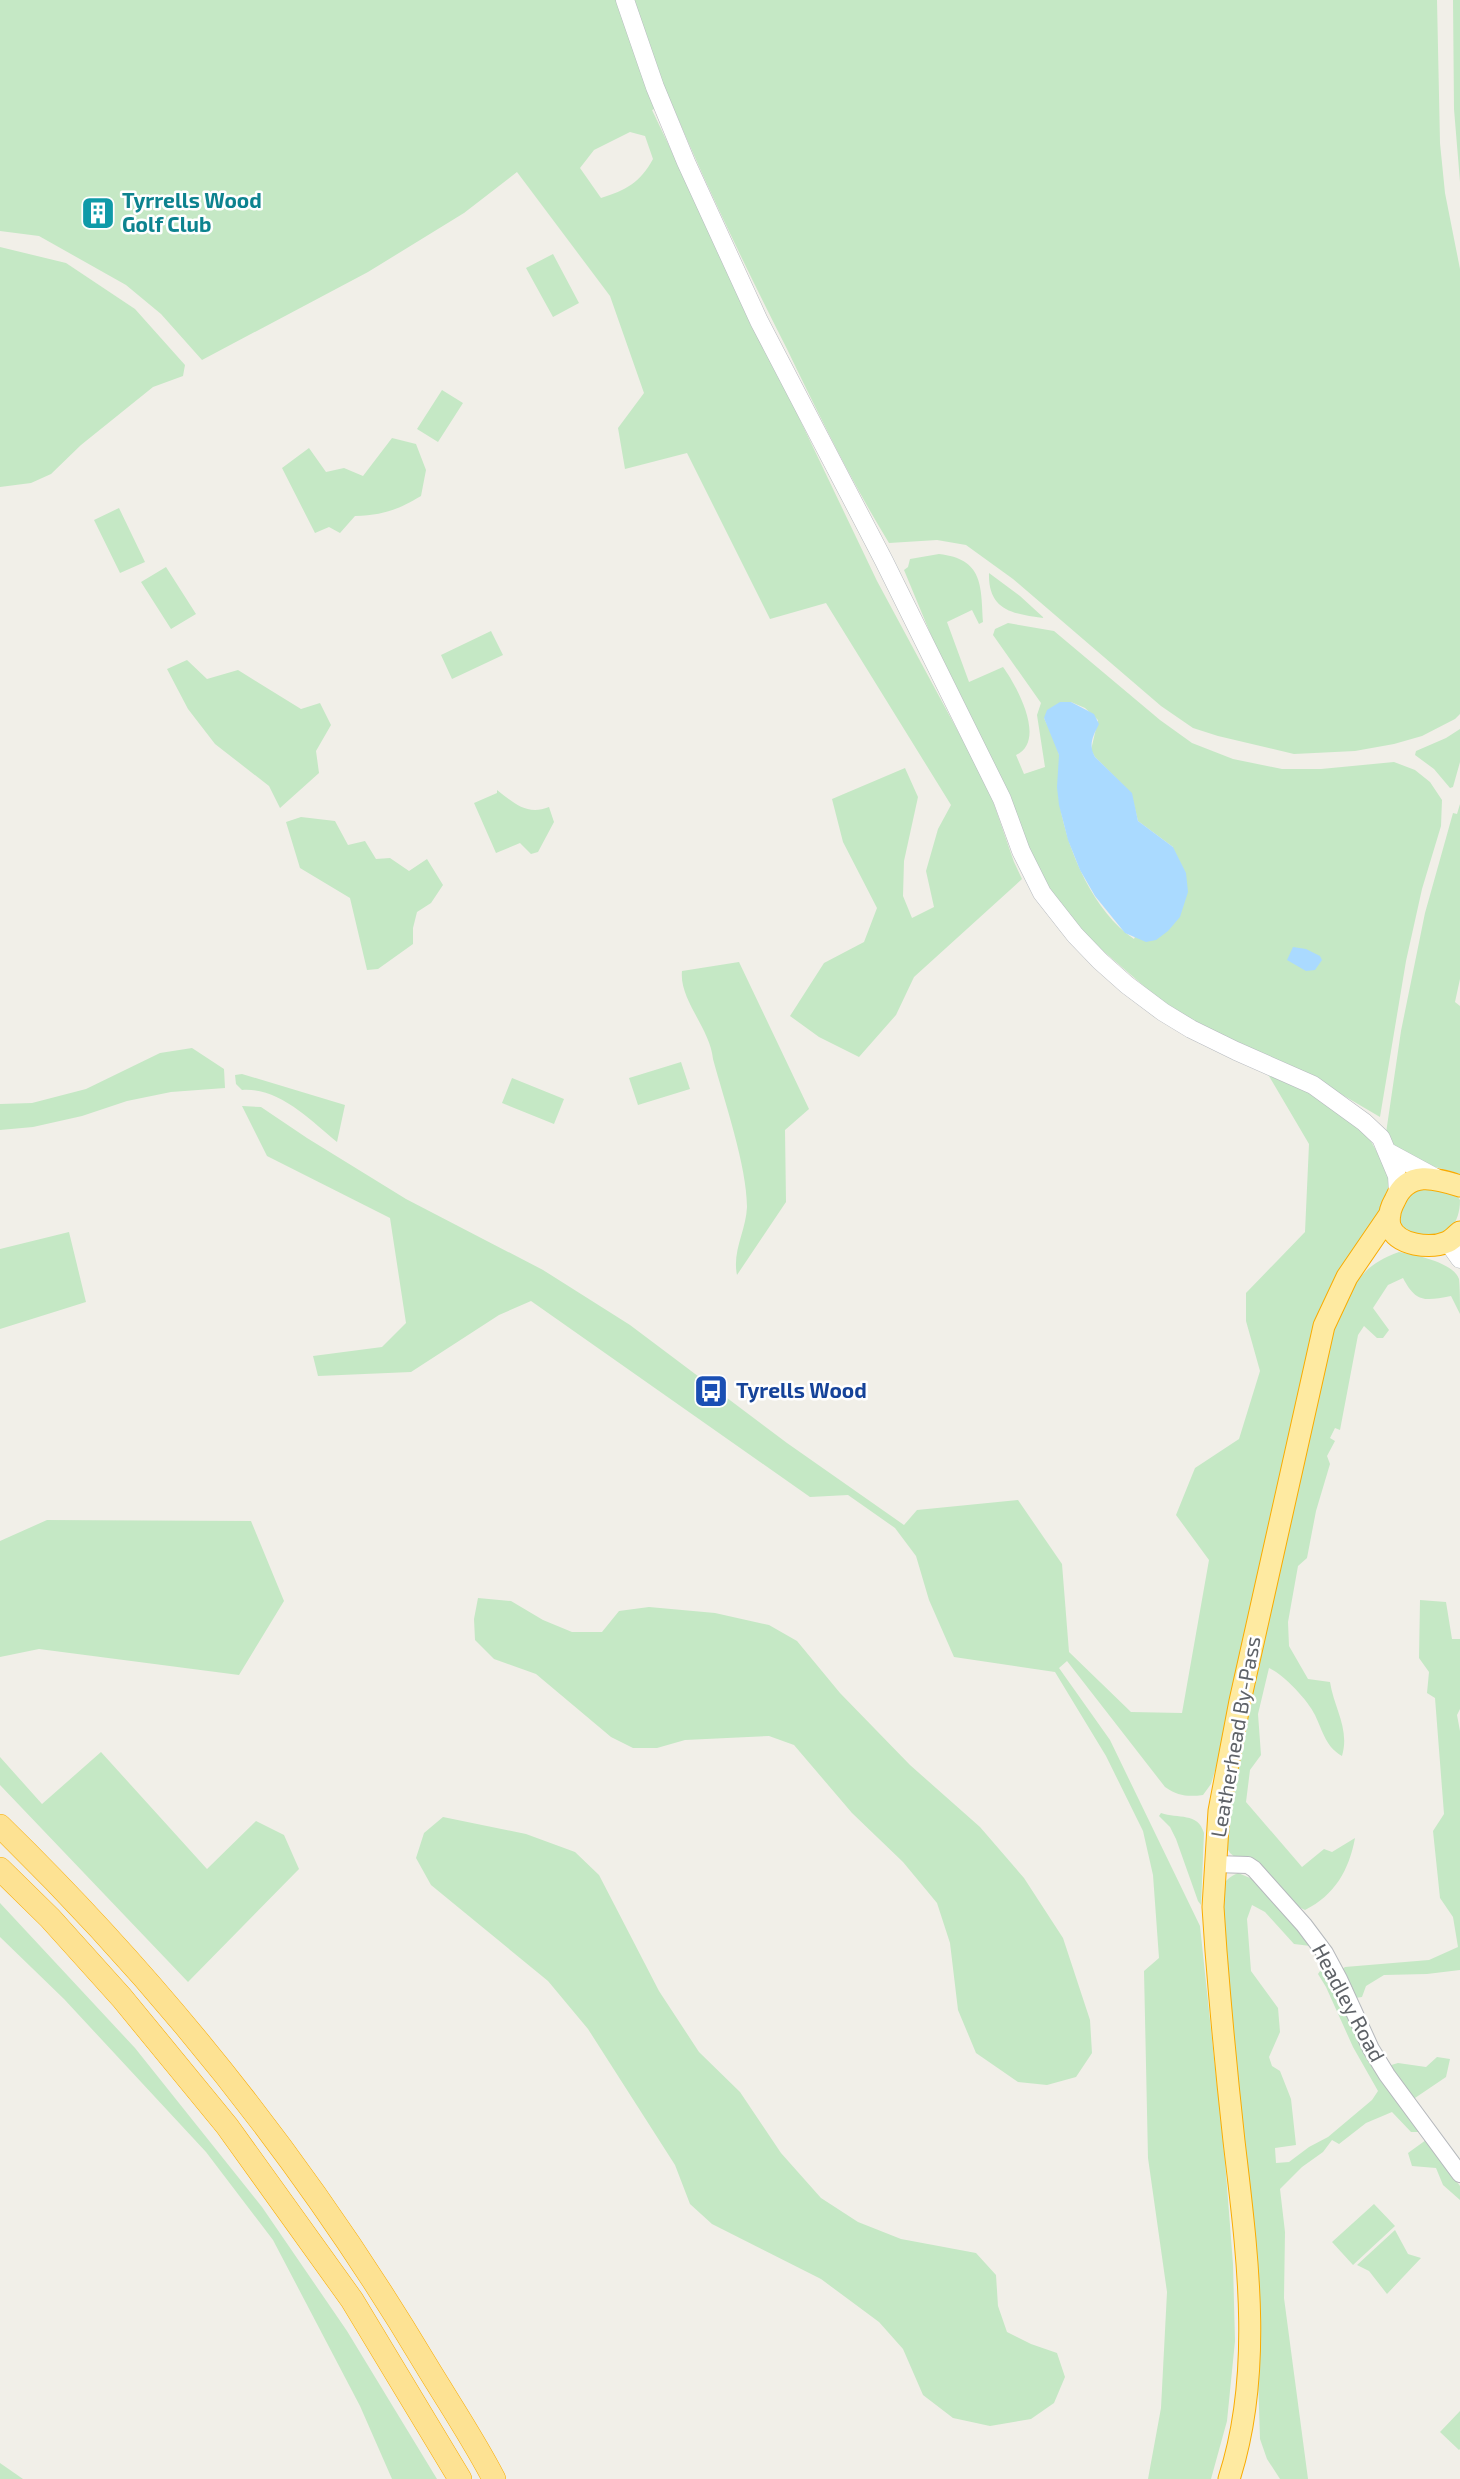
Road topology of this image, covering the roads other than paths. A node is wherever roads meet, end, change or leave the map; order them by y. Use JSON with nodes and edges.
{"nodes":[{"id":1,"x":625,"y":0,"type":"edge"},
{"id":2,"x":1388,"y":1152,"type":"junction"},
{"id":3,"x":1452,"y":1184,"type":"edge"},
{"id":4,"x":1398,"y":1194,"type":"junction"},
{"id":5,"x":1390,"y":1214,"type":"junction"},
{"id":6,"x":1407,"y":1242,"type":"junction"},
{"id":7,"x":1456,"y":1244,"type":"edge"},
{"id":8,"x":1360,"y":1259,"type":"junction"},
{"id":9,"x":0,"y":1826,"type":"edge"},
{"id":10,"x":1214,"y":1864,"type":"junction"},
{"id":11,"x":0,"y":1869,"type":"edge"},
{"id":12,"x":1460,"y":2175,"type":"edge"},
{"id":13,"x":460,"y":2479,"type":"edge"},
{"id":14,"x":494,"y":2479,"type":"edge"},
{"id":15,"x":1229,"y":2479,"type":"edge"}],
"edges":[{"from":1,"to":2,"type":"main road"},
{"from":2,"to":3,"type":"main road"},
{"from":2,"to":4,"type":"main road"},
{"from":3,"to":4,"type":"highway"},
{"from":4,"to":5,"type":"highway","name":"Leatherhead By-Pass"},
{"from":5,"to":6,"type":"highway"},
{"from":5,"to":8,"type":"highway","name":"Leatherhead By-Pass"},
{"from":6,"to":7,"type":"highway","name":"Leatherhead By-Pass"},
{"from":6,"to":8,"type":"highway","name":"Leatherhead By-Pass"},
{"from":8,"to":10,"type":"highway","name":"Leatherhead By-Pass"},
{"from":9,"to":14,"type":"highway"},
{"from":10,"to":12,"type":"street","name":"Headley Road"},
{"from":10,"to":15,"type":"highway","name":"Leatherhead By-Pass"},
{"from":11,"to":13,"type":"highway"}]}
